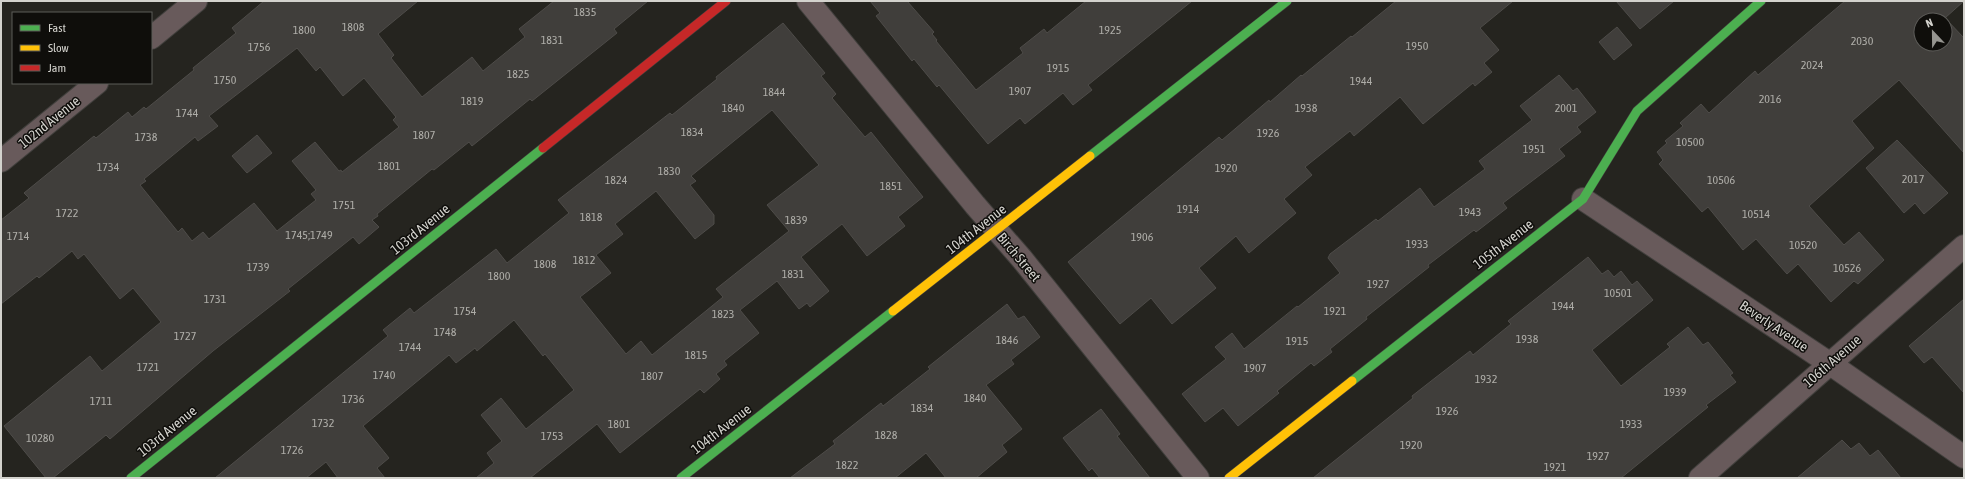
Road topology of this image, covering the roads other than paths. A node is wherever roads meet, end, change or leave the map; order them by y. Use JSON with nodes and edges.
{"nodes":[{"id":1,"x":196,"y":1,"type":"edge"},
{"id":2,"x":726,"y":1,"type":"edge"},
{"id":3,"x":808,"y":1,"type":"edge"},
{"id":4,"x":1287,"y":1,"type":"edge"},
{"id":5,"x":1761,"y":1,"type":"edge"},
{"id":6,"x":152,"y":37,"type":"edge"},
{"id":7,"x":96,"y":84,"type":"edge"},
{"id":8,"x":1,"y":161,"type":"edge"},
{"id":9,"x":1583,"y":199,"type":"junction"},
{"id":10,"x":997,"y":230,"type":"junction"},
{"id":11,"x":1964,"y":246,"type":"edge"},
{"id":12,"x":1830,"y":363,"type":"junction"},
{"id":13,"x":1964,"y":456,"type":"edge"},
{"id":14,"x":130,"y":478,"type":"edge"},
{"id":15,"x":681,"y":478,"type":"edge"},
{"id":16,"x":1198,"y":478,"type":"edge"},
{"id":17,"x":1229,"y":478,"type":"edge"},
{"id":18,"x":1700,"y":478,"type":"edge"}],
"edges":[{"from":1,"to":6,"type":"street"},
{"from":2,"to":14,"type":"street","name":"103rd Avenue"},
{"from":3,"to":10,"type":"street","name":"Birch Street"},
{"from":4,"to":10,"type":"street","name":"104th Avenue"},
{"from":5,"to":9,"type":"street","name":"105th Avenue"},
{"from":7,"to":8,"type":"street","name":"102nd Avenue"},
{"from":9,"to":12,"type":"street","name":"Beverly Avenue"},
{"from":9,"to":17,"type":"street","name":"105th Avenue"},
{"from":10,"to":15,"type":"street","name":"104th Avenue"},
{"from":10,"to":16,"type":"street","name":"Birch Street"},
{"from":11,"to":12,"type":"street","name":"106th Avenue"},
{"from":12,"to":13,"type":"street","name":"Beverly Avenue"},
{"from":12,"to":18,"type":"street","name":"106th Avenue"}]}
